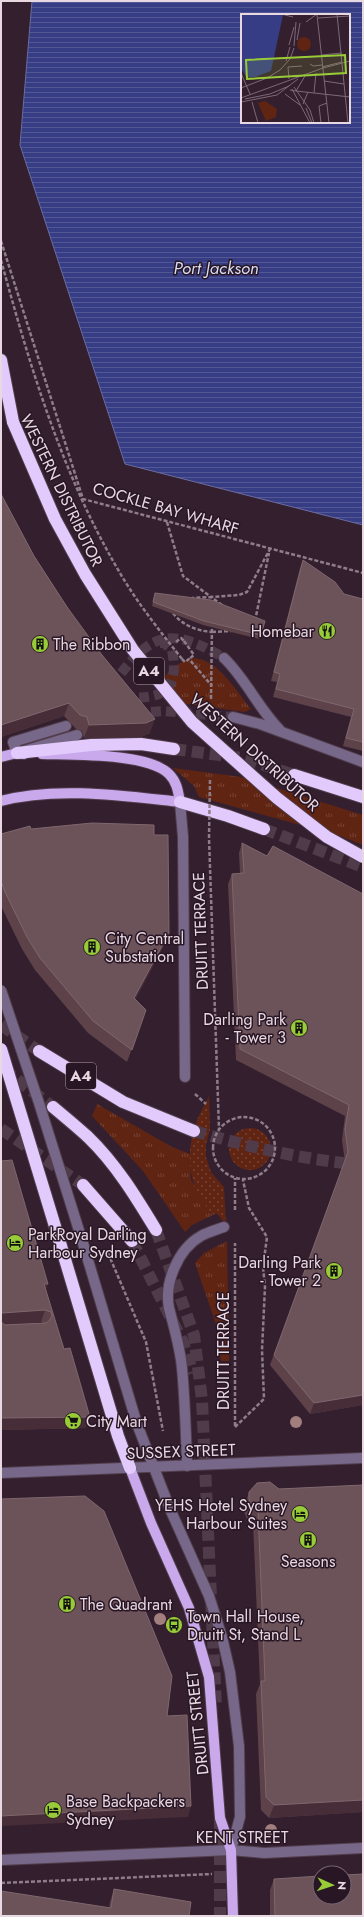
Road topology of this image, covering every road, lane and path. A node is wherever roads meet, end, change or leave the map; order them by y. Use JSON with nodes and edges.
{"nodes":[{"id":1,"x":1,"y":241,"type":"edge"},
{"id":2,"x":1,"y":260,"type":"edge"},
{"id":3,"x":1,"y":360,"type":"edge"},
{"id":4,"x":1,"y":405,"type":"edge"},
{"id":5,"x":13,"y":422,"type":"junction"},
{"id":6,"x":167,"y":522,"type":"junction"},
{"id":7,"x":270,"y":549,"type":"junction"},
{"id":8,"x":363,"y":573,"type":"edge"},
{"id":9,"x":211,"y":597,"type":"junction"},
{"id":10,"x":188,"y":598,"type":"edge"},
{"id":11,"x":228,"y":608,"type":"edge"},
{"id":12,"x":172,"y":611,"type":"edge"},
{"id":13,"x":212,"y":620,"type":"edge"},
{"id":14,"x":254,"y":623,"type":"edge"},
{"id":15,"x":236,"y":629,"type":"edge"},
{"id":16,"x":212,"y":632,"type":"junction"},
{"id":17,"x":176,"y":642,"type":"dead end"},
{"id":18,"x":189,"y":658,"type":"junction"},
{"id":19,"x":224,"y":658,"type":"tunnel mouth"},
{"id":20,"x":212,"y":686,"type":"junction"},
{"id":21,"x":212,"y":699,"type":"dead end"},
{"id":22,"x":232,"y":717,"type":"tunnel mouth"},
{"id":23,"x":66,"y":726,"type":"dead end"},
{"id":24,"x":282,"y":732,"type":"junction"},
{"id":25,"x":77,"y":735,"type":"dead end"},
{"id":26,"x":15,"y":748,"type":"junction"},
{"id":27,"x":174,"y":749,"type":"tunnel mouth"},
{"id":28,"x":1,"y":758,"type":"edge"},
{"id":29,"x":363,"y":762,"type":"edge"},
{"id":30,"x":294,"y":775,"type":"tunnel mouth"},
{"id":31,"x":210,"y":780,"type":"dead end"},
{"id":32,"x":363,"y":797,"type":"edge"},
{"id":33,"x":1,"y":801,"type":"edge"},
{"id":34,"x":180,"y":802,"type":"junction"},
{"id":35,"x":264,"y":829,"type":"tunnel mouth"},
{"id":36,"x":363,"y":857,"type":"edge"},
{"id":37,"x":1,"y":990,"type":"edge"},
{"id":38,"x":1,"y":1050,"type":"edge"},
{"id":39,"x":38,"y":1051,"type":"tunnel mouth"},
{"id":40,"x":185,"y":1077,"type":"dead end"},
{"id":41,"x":53,"y":1107,"type":"tunnel mouth"},
{"id":42,"x":219,"y":1129,"type":"junction"},
{"id":43,"x":194,"y":1131,"type":"tunnel mouth"},
{"id":44,"x":235,"y":1178,"type":"junction"},
{"id":45,"x":243,"y":1180,"type":"junction"},
{"id":46,"x":84,"y":1185,"type":"tunnel mouth"},
{"id":47,"x":235,"y":1217,"type":"dead end"},
{"id":48,"x":224,"y":1227,"type":"dead end"},
{"id":49,"x":156,"y":1230,"type":"tunnel mouth"},
{"id":50,"x":235,"y":1240,"type":"dead end"},
{"id":51,"x":132,"y":1242,"type":"tunnel mouth"},
{"id":52,"x":106,"y":1248,"type":"dead end"},
{"id":53,"x":163,"y":1431,"type":"dead end"},
{"id":54,"x":363,"y":1458,"type":"edge"},
{"id":55,"x":187,"y":1466,"type":"junction"},
{"id":56,"x":153,"y":1467,"type":"junction"},
{"id":57,"x":130,"y":1468,"type":"junction"},
{"id":58,"x":1,"y":1473,"type":"edge"},
{"id":59,"x":363,"y":1848,"type":"edge"},
{"id":60,"x":231,"y":1850,"type":"junction"},
{"id":61,"x":1,"y":1860,"type":"edge"},
{"id":62,"x":181,"y":1875,"type":"dead end"},
{"id":63,"x":1,"y":1883,"type":"edge"},
{"id":64,"x":233,"y":1916,"type":"edge"}],
"edges":[{"from":1,"to":6,"type":"path","name":"COCKLE BAY WHARF"},
{"from":2,"to":18,"type":"path","bridge":true},
{"from":3,"to":5,"type":"highway"},
{"from":4,"to":5,"type":"highway","name":"WESTERN DISTRIBUTOR","number":"A4"},
{"from":5,"to":36,"type":"highway","name":"WESTERN DISTRIBUTOR","number":"A4","bridge":true},
{"from":6,"to":7,"type":"path","name":"COCKLE BAY WHARF"},
{"from":6,"to":9,"type":"path"},
{"from":7,"to":8,"type":"path","name":"COCKLE BAY WHARF"},
{"from":7,"to":9,"type":"path"},
{"from":7,"to":14,"type":"path"},
{"from":9,"to":10,"type":"path"},
{"from":9,"to":11,"type":"path"},
{"from":12,"to":16,"type":"path"},
{"from":13,"to":16,"type":"path","bridge":true},
{"from":15,"to":16,"type":"path","bridge":true},
{"from":16,"to":20,"type":"path","bridge":true},
{"from":17,"to":18,"type":"path","bridge":true},
{"from":18,"to":20,"type":"path"},
{"from":19,"to":24,"type":"street"},
{"from":20,"to":21,"type":"path","bridge":true},
{"from":22,"to":24,"type":"street"},
{"from":23,"to":26,"type":"street"},
{"from":24,"to":29,"type":"street"},
{"from":25,"to":26,"type":"street"},
{"from":26,"to":27,"type":"highway"},
{"from":26,"to":28,"type":"main road"},
{"from":26,"to":34,"type":"main road"},
{"from":30,"to":32,"type":"highway"},
{"from":31,"to":42,"type":"path","name":"DRUITT TERRACE","bridge":true},
{"from":33,"to":34,"type":"main road"},
{"from":34,"to":35,"type":"highway"},
{"from":34,"to":40,"type":"street"},
{"from":37,"to":56,"type":"street","bridge":true},
{"from":38,"to":57,"type":"highway","bridge":true},
{"from":39,"to":43,"type":"highway","number":"A4"},
{"from":41,"to":49,"type":"highway"},
{"from":42,"to":44,"type":"path","name":"DRUITT TERRACE"},
{"from":42,"to":45,"type":"path"},
{"from":44,"to":45,"type":"path","name":"DRUITT TERRACE"},
{"from":44,"to":47,"type":"path"},
{"from":45,"to":50,"type":"path","name":"DRUITT TERRACE"},
{"from":46,"to":51,"type":"highway"},
{"from":48,"to":55,"type":"street"},
{"from":52,"to":53,"type":"path"},
{"from":54,"to":55,"type":"street","name":"SUSSEX STREET"},
{"from":55,"to":56,"type":"street","name":"SUSSEX STREET"},
{"from":56,"to":57,"type":"street","name":"SUSSEX STREET"},
{"from":56,"to":60,"type":"street"},
{"from":57,"to":58,"type":"street","name":"SUSSEX STREET"},
{"from":57,"to":60,"type":"main road","name":"DRUITT STREET"},
{"from":59,"to":60,"type":"street","name":"KENT STREET"},
{"from":60,"to":61,"type":"street","name":"KENT STREET"},
{"from":60,"to":64,"type":"main road","name":"DRUITT STREET"},
{"from":62,"to":63,"type":"path"}]}
